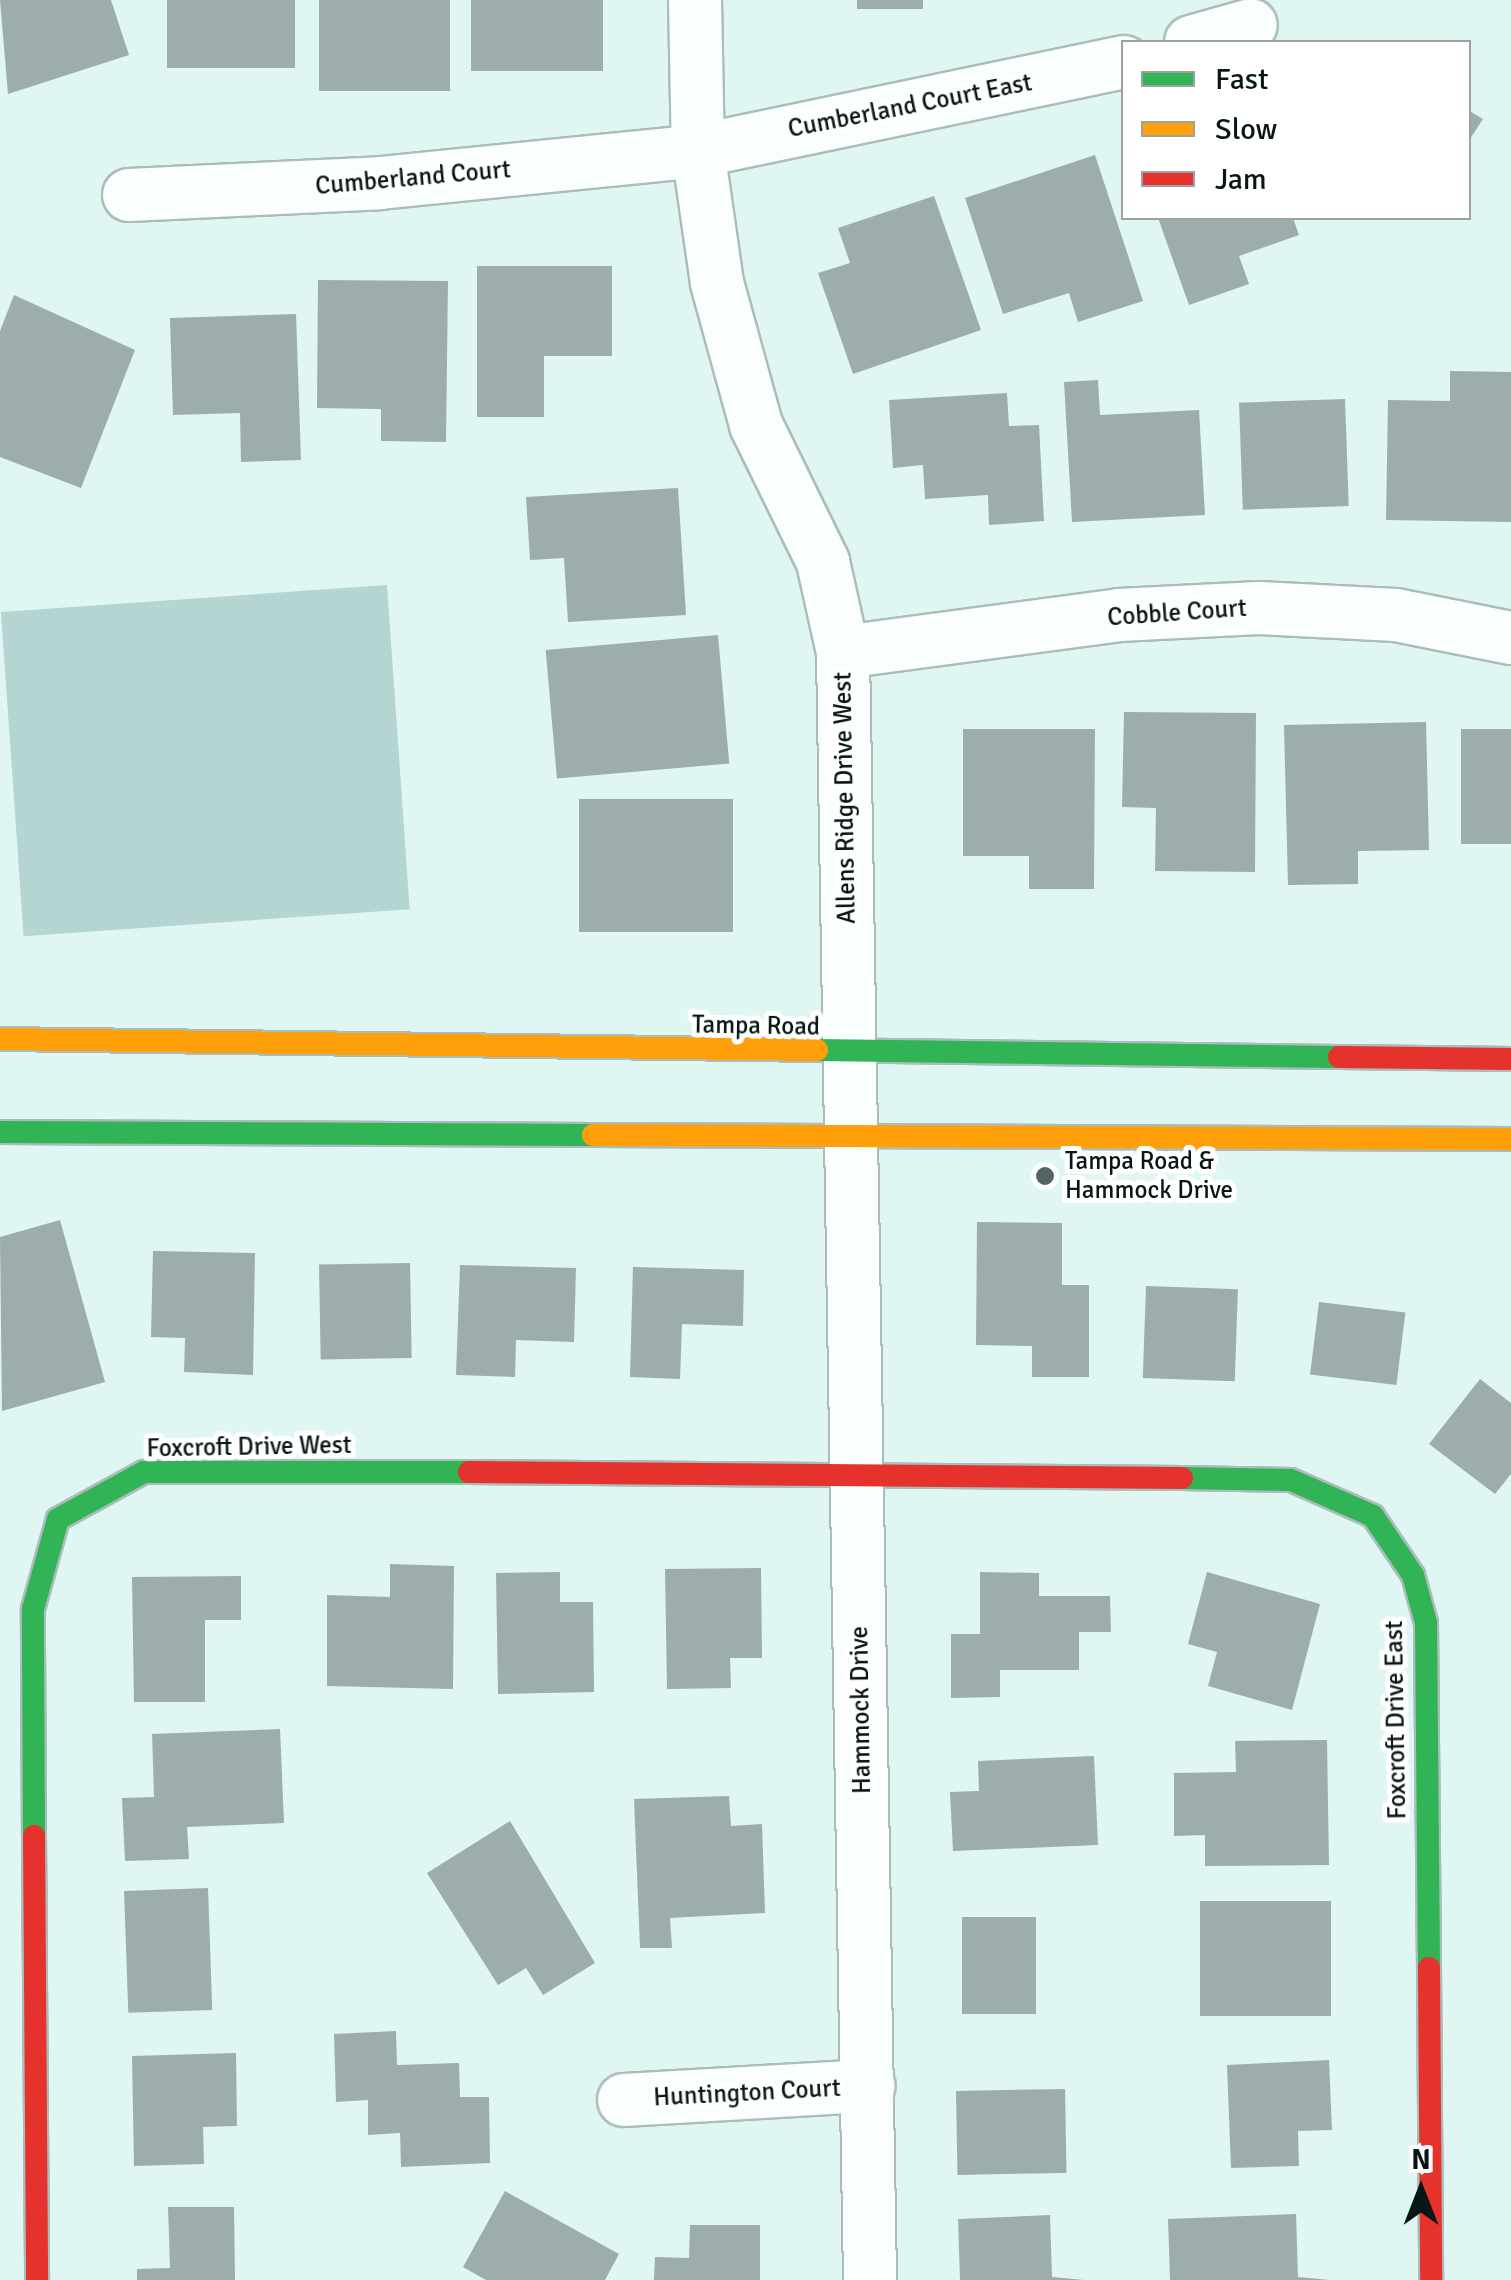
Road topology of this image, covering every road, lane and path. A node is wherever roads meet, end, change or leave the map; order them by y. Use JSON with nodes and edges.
{"nodes":[{"id":1,"x":695,"y":0,"type":"edge"},
{"id":2,"x":1252,"y":25,"type":"dead end"},
{"id":3,"x":1198,"y":40,"type":"edge"},
{"id":4,"x":1121,"y":63,"type":"edge"},
{"id":5,"x":698,"y":151,"type":"junction"},
{"id":6,"x":128,"y":195,"type":"dead end"},
{"id":7,"x":1511,"y":638,"type":"edge"},
{"id":8,"x":843,"y":652,"type":"junction"},
{"id":9,"x":0,"y":1039,"type":"edge"},
{"id":10,"x":845,"y":1055,"type":"junction"},
{"id":11,"x":1511,"y":1060,"type":"edge"},
{"id":12,"x":0,"y":1132,"type":"edge"},
{"id":13,"x":1511,"y":1138,"type":"edge"},
{"id":14,"x":848,"y":1140,"type":"junction"},
{"id":15,"x":856,"y":1471,"type":"junction"},
{"id":16,"x":869,"y":2086,"type":"junction"},
{"id":17,"x":624,"y":2100,"type":"dead end"},
{"id":18,"x":37,"y":2280,"type":"edge"},
{"id":19,"x":870,"y":2280,"type":"edge"},
{"id":20,"x":1431,"y":2280,"type":"edge"}],
"edges":[{"from":1,"to":5,"type":"street","name":"Allens Ridge Drive West"},
{"from":2,"to":3,"type":"street"},
{"from":4,"to":5,"type":"street","name":"Cumberland Court East"},
{"from":5,"to":6,"type":"street","name":"Cumberland Court"},
{"from":5,"to":8,"type":"street","name":"Allens Ridge Drive West"},
{"from":7,"to":8,"type":"street","name":"Cobble Court"},
{"from":8,"to":10,"type":"street","name":"Allens Ridge Drive West"},
{"from":9,"to":10,"type":"main road","name":"Tampa Road"},
{"from":10,"to":11,"type":"main road","name":"Tampa Road"},
{"from":10,"to":14,"type":"street","name":"Allens Ridge Drive West"},
{"from":12,"to":14,"type":"main road"},
{"from":13,"to":14,"type":"main road"},
{"from":14,"to":15,"type":"street","name":"Hammock Drive"},
{"from":15,"to":16,"type":"street","name":"Hammock Drive"},
{"from":15,"to":18,"type":"main road","name":"Foxcroft Drive West"},
{"from":15,"to":20,"type":"main road","name":"Foxcroft Drive East"},
{"from":16,"to":17,"type":"street","name":"Huntington Court"},
{"from":16,"to":19,"type":"street","name":"Hammock Drive"}]}
